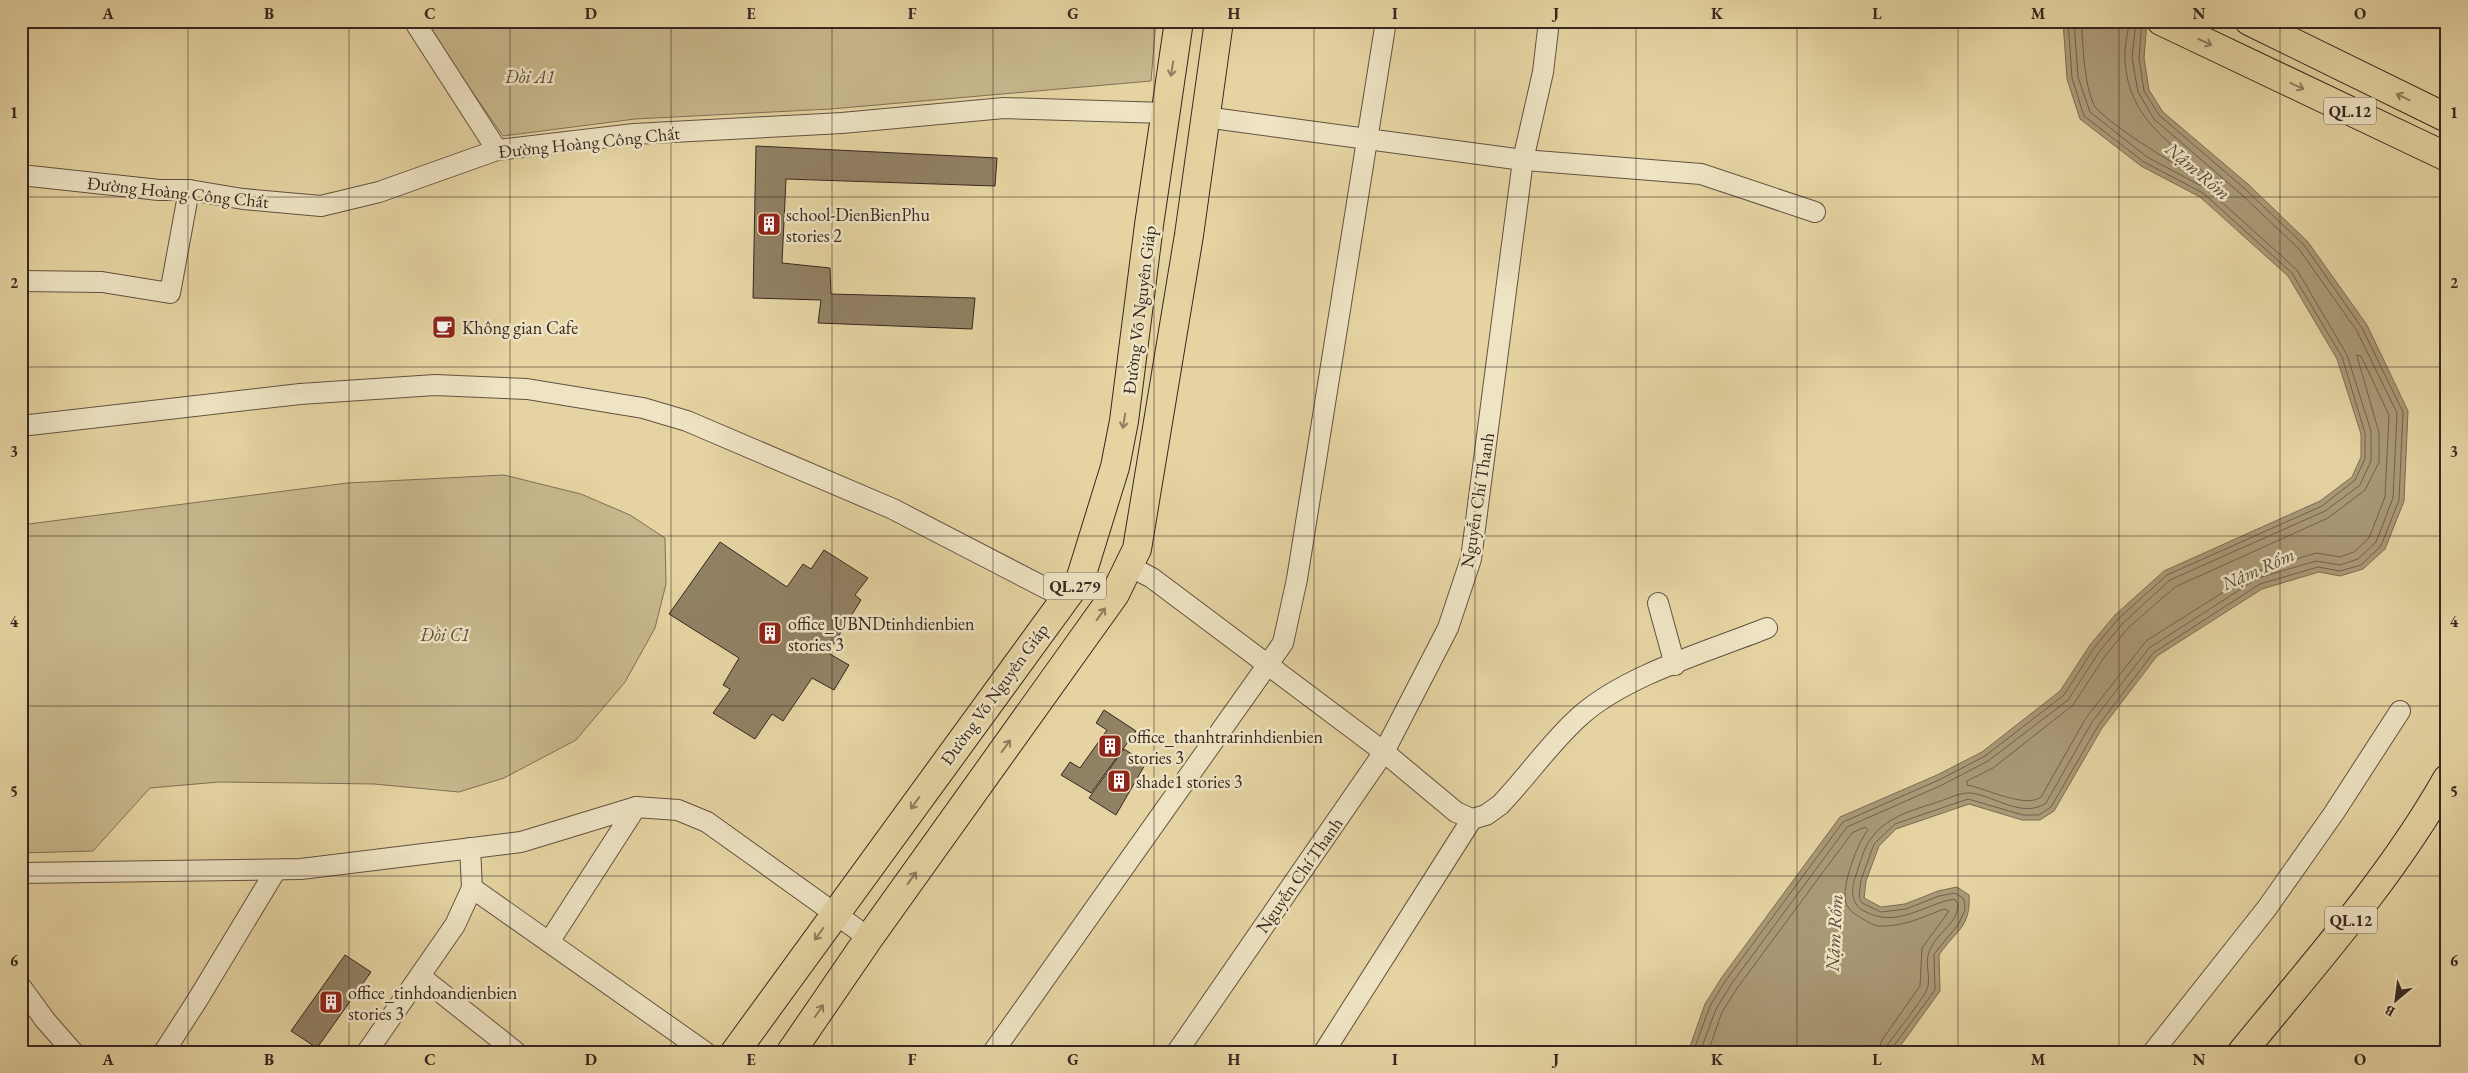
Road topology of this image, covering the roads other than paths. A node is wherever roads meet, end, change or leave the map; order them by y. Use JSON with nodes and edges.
{"nodes":[{"id":1,"x":414,"y":21,"type":"edge"},
{"id":2,"x":1179,"y":21,"type":"edge"},
{"id":3,"x":1218,"y":21,"type":"edge"},
{"id":4,"x":1386,"y":21,"type":"edge"},
{"id":5,"x":1549,"y":21,"type":"edge"},
{"id":6,"x":2161,"y":21,"type":"edge"},
{"id":7,"x":2259,"y":26,"type":"edge"},
{"id":8,"x":1165,"y":113,"type":"junction"},
{"id":9,"x":1205,"y":117,"type":"junction"},
{"id":10,"x":2447,"y":118,"type":"edge"},
{"id":11,"x":1367,"y":138,"type":"junction"},
{"id":12,"x":497,"y":150,"type":"junction"},
{"id":13,"x":2447,"y":157,"type":"edge"},
{"id":14,"x":1523,"y":160,"type":"junction"},
{"id":15,"x":21,"y":175,"type":"edge"},
{"id":16,"x":189,"y":190,"type":"junction"},
{"id":17,"x":1815,"y":212,"type":"dead end"},
{"id":18,"x":21,"y":281,"type":"edge"},
{"id":19,"x":21,"y":426,"type":"edge"},
{"id":20,"x":1129,"y":566,"type":"junction"},
{"id":21,"x":1065,"y":598,"type":"junction"},
{"id":22,"x":1658,"y":603,"type":"dead end"},
{"id":23,"x":1767,"y":628,"type":"dead end"},
{"id":24,"x":1675,"y":665,"type":"junction"},
{"id":25,"x":1267,"y":666,"type":"junction"},
{"id":26,"x":2400,"y":711,"type":"dead end"},
{"id":27,"x":1384,"y":752,"type":"junction"},
{"id":28,"x":938,"y":771,"type":"junction"},
{"id":29,"x":2447,"y":779,"type":"edge"},
{"id":30,"x":971,"y":796,"type":"junction"},
{"id":31,"x":636,"y":807,"type":"junction"},
{"id":32,"x":1472,"y":819,"type":"junction"},
{"id":33,"x":470,"y":848,"type":"junction"},
{"id":34,"x":276,"y":870,"type":"junction"},
{"id":35,"x":21,"y":873,"type":"edge"},
{"id":36,"x":472,"y":888,"type":"junction"},
{"id":37,"x":835,"y":912,"type":"junction"},
{"id":38,"x":869,"y":938,"type":"junction"},
{"id":39,"x":549,"y":942,"type":"junction"},
{"id":40,"x":420,"y":976,"type":"junction"},
{"id":41,"x":21,"y":987,"type":"edge"},
{"id":42,"x":73,"y":1052,"type":"edge"},
{"id":43,"x":164,"y":1052,"type":"edge"},
{"id":44,"x":367,"y":1052,"type":"edge"},
{"id":45,"x":516,"y":1052,"type":"edge"},
{"id":46,"x":705,"y":1052,"type":"edge"},
{"id":47,"x":735,"y":1052,"type":"edge"},
{"id":48,"x":791,"y":1052,"type":"edge"},
{"id":49,"x":993,"y":1052,"type":"edge"},
{"id":50,"x":1177,"y":1052,"type":"edge"},
{"id":51,"x":1324,"y":1052,"type":"edge"},
{"id":52,"x":2153,"y":1052,"type":"edge"},
{"id":53,"x":2242,"y":1052,"type":"edge"}],
"edges":[{"from":1,"to":12,"type":"street"},
{"from":2,"to":8,"type":"highway","name":"Đường Võ Nguyên Giáp","number":"QL.279","one_way":true},
{"from":3,"to":9,"type":"highway","name":"Đường Võ Nguyên Giáp","number":"QL.279"},
{"from":4,"to":11,"type":"street"},
{"from":5,"to":14,"type":"street","name":"Nguyễn Chí Thanh"},
{"from":6,"to":13,"type":"highway","number":"QL.12","one_way":true},
{"from":10,"to":7,"type":"highway","number":"QL.12","one_way":true},
{"from":8,"to":9,"type":"highway"},
{"from":8,"to":12,"type":"street","name":"Đường Hoàng Công Chất"},
{"from":8,"to":21,"type":"highway","name":"Đường Võ Nguyên Giáp","number":"QL.279","one_way":true},
{"from":9,"to":11,"type":"street"},
{"from":9,"to":20,"type":"highway","name":"Đường Võ Nguyên Giáp","number":"QL.279"},
{"from":11,"to":14,"type":"street"},
{"from":11,"to":25,"type":"street"},
{"from":12,"to":16,"type":"street","name":"Đường Hoàng Công Chất"},
{"from":14,"to":17,"type":"street"},
{"from":14,"to":27,"type":"street","name":"Nguyễn Chí Thanh"},
{"from":15,"to":16,"type":"street","name":"Đường Hoàng Công Chất"},
{"from":16,"to":18,"type":"street"},
{"from":19,"to":21,"type":"street"},
{"from":20,"to":25,"type":"street"},
{"from":30,"to":20,"type":"highway","name":"Đường Võ Nguyên Giáp","number":"QL.279","one_way":true},
{"from":21,"to":28,"type":"highway","name":"Đường Võ Nguyên Giáp","number":"QL.279"},
{"from":22,"to":24,"type":"street"},
{"from":23,"to":24,"type":"street"},
{"from":24,"to":32,"type":"street"},
{"from":25,"to":27,"type":"street"},
{"from":25,"to":49,"type":"street"},
{"from":26,"to":52,"type":"street"},
{"from":27,"to":32,"type":"street"},
{"from":27,"to":50,"type":"street","name":"Nguyễn Chí Thanh"},
{"from":28,"to":30,"type":"highway"},
{"from":28,"to":37,"type":"highway","name":"Đường Võ Nguyên Giáp","number":"QL.279","one_way":true},
{"from":29,"to":53,"type":"highway","number":"QL.12"},
{"from":38,"to":30,"type":"highway","name":"Đường Võ Nguyên Giáp","number":"QL.279","one_way":true},
{"from":31,"to":33,"type":"street"},
{"from":31,"to":37,"type":"street"},
{"from":31,"to":39,"type":"street"},
{"from":32,"to":51,"type":"street"},
{"from":33,"to":34,"type":"street"},
{"from":33,"to":36,"type":"street"},
{"from":34,"to":35,"type":"street"},
{"from":34,"to":43,"type":"street"},
{"from":36,"to":39,"type":"street"},
{"from":36,"to":40,"type":"street"},
{"from":37,"to":38,"type":"street"},
{"from":37,"to":47,"type":"highway","name":"Đường Võ Nguyên Giáp","number":"QL.279","one_way":true},
{"from":48,"to":38,"type":"highway","name":"Đường Võ Nguyên Giáp","number":"QL.279","one_way":true},
{"from":39,"to":46,"type":"street"},
{"from":40,"to":44,"type":"street"},
{"from":40,"to":45,"type":"street"},
{"from":41,"to":42,"type":"street"}]}
